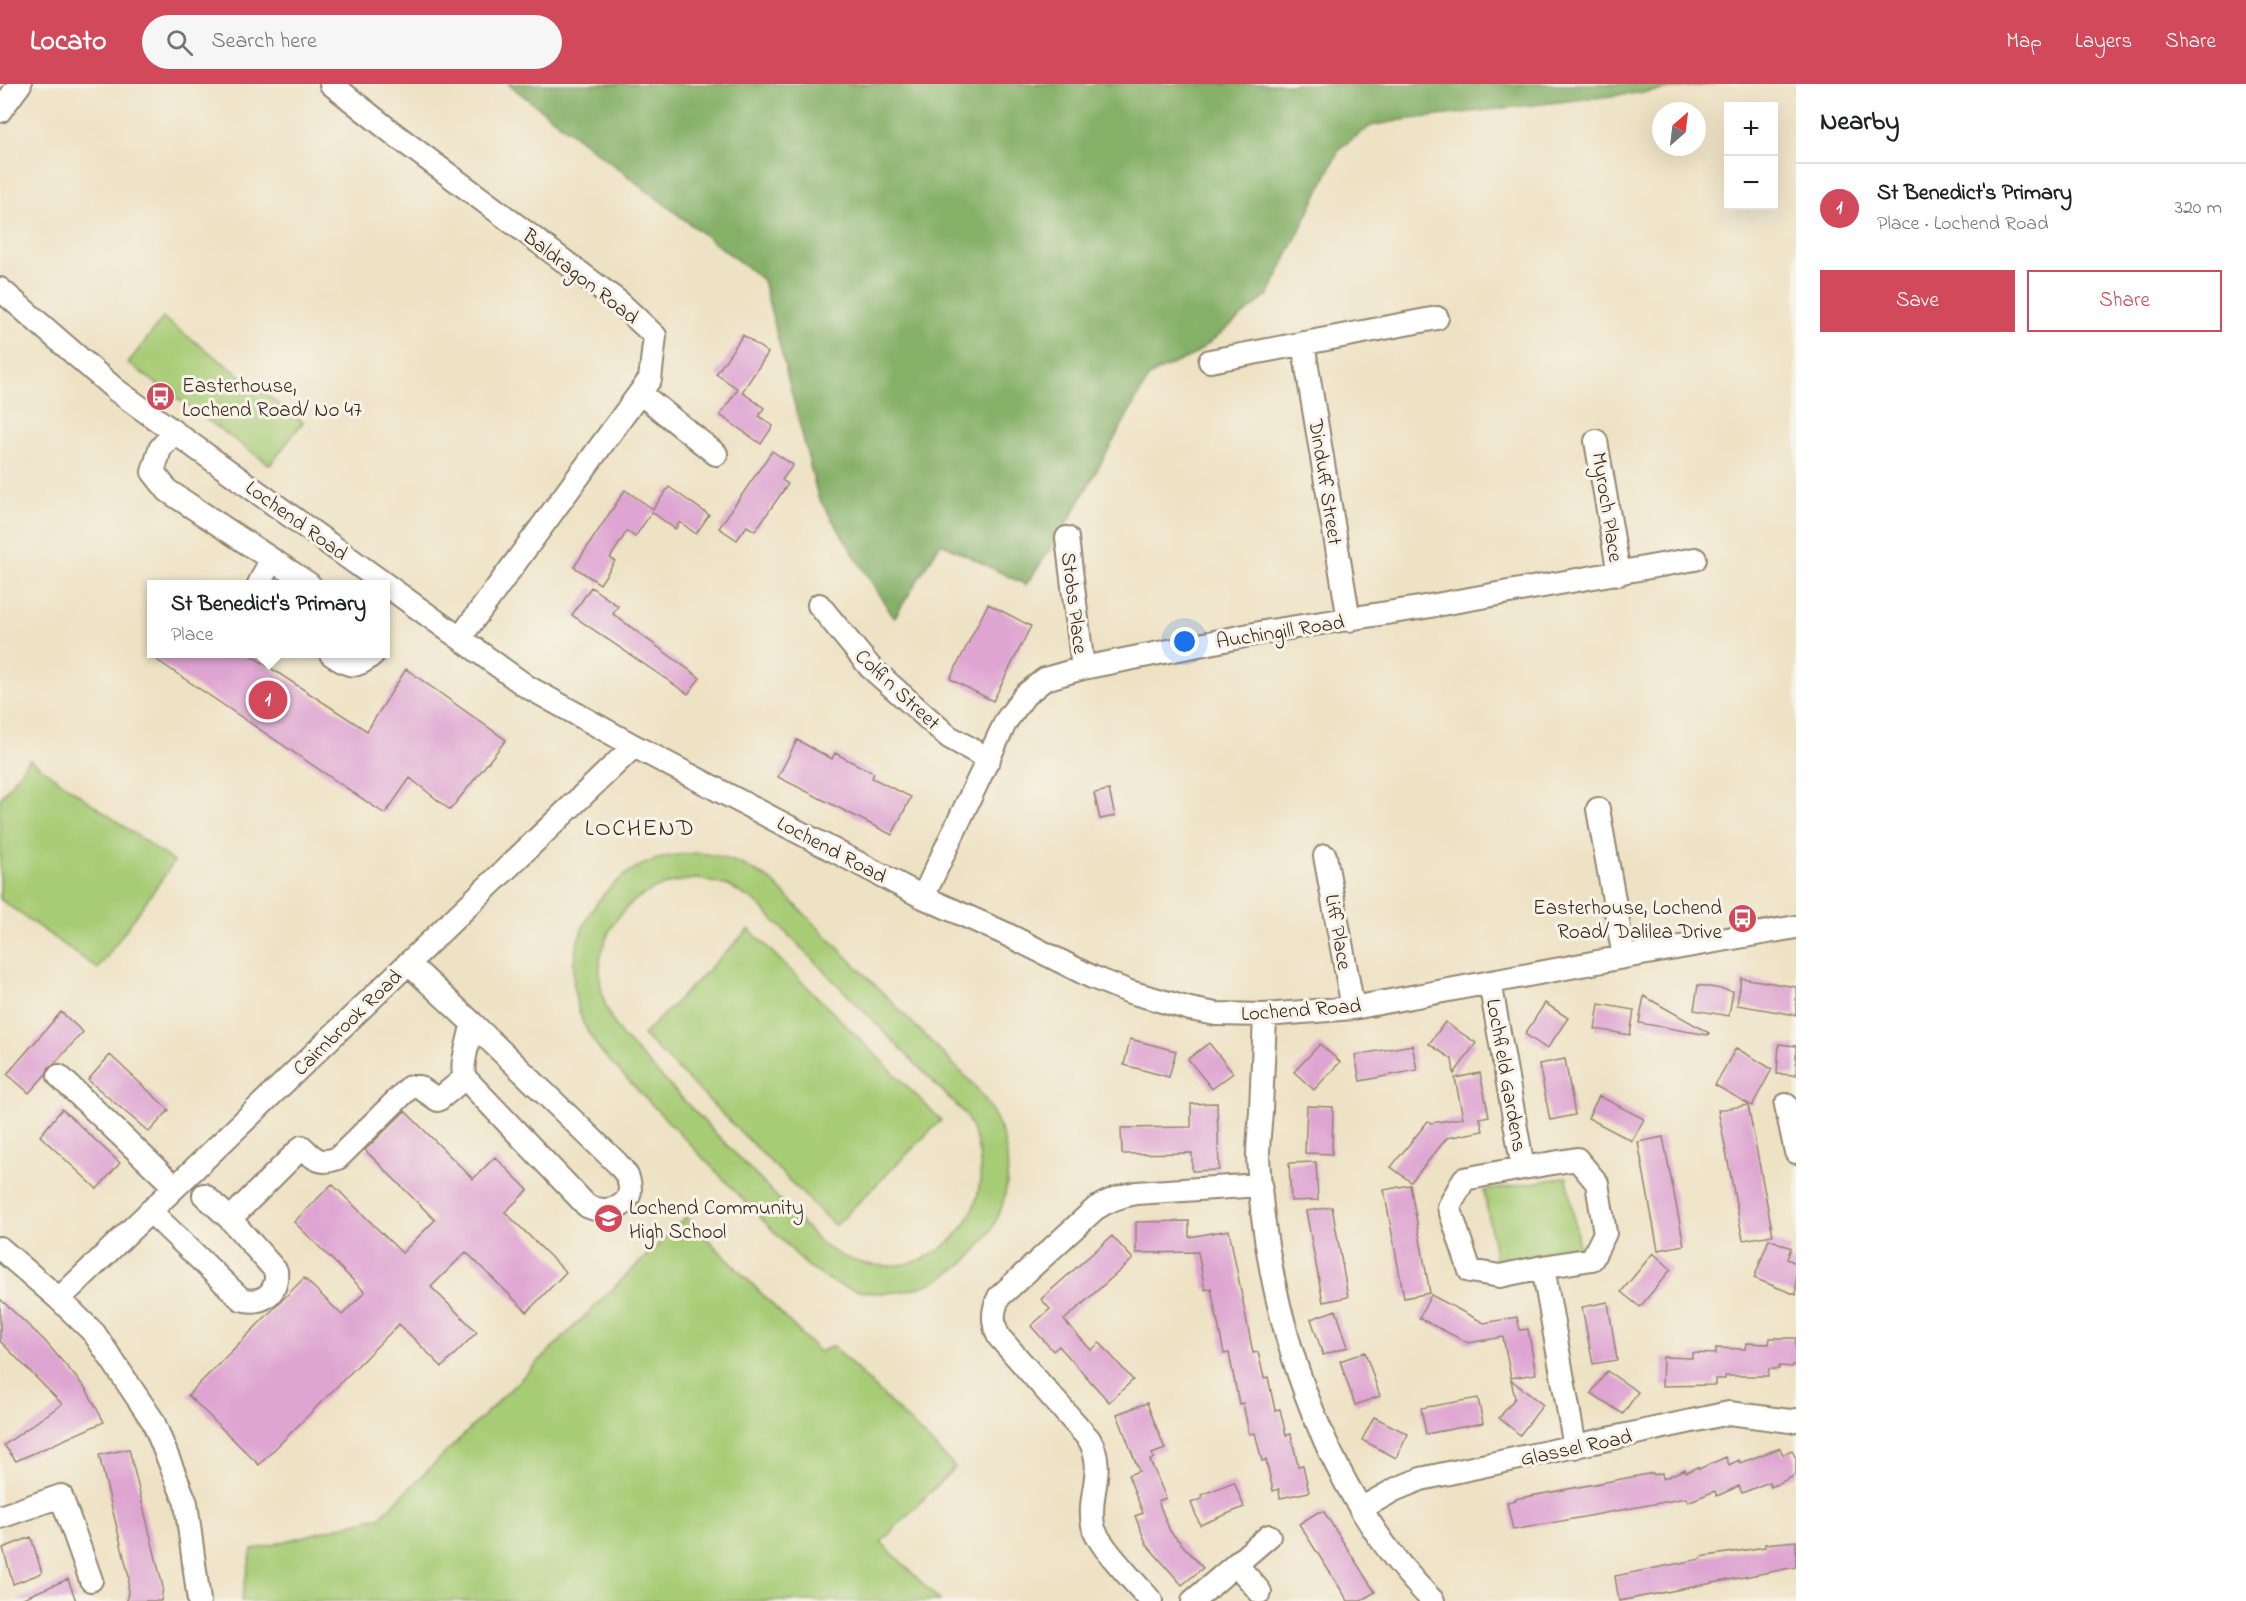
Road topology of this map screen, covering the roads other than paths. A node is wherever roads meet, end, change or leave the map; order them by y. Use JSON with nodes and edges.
{"nodes":[{"id":1,"x":331,"y":84,"type":"edge"},
{"id":2,"x":19,"y":86,"type":"edge"},
{"id":3,"x":0,"y":111,"type":"edge"},
{"id":4,"x":0,"y":289,"type":"edge"},
{"id":5,"x":1437,"y":318,"type":"dead end"},
{"id":6,"x":1303,"y":343,"type":"junction"},
{"id":7,"x":1210,"y":361,"type":"dead end"},
{"id":8,"x":639,"y":393,"type":"junction"},
{"id":9,"x":174,"y":432,"type":"junction"},
{"id":10,"x":1596,"y":441,"type":"dead end"},
{"id":11,"x":716,"y":454,"type":"dead end"},
{"id":12,"x":1067,"y":538,"type":"dead end"},
{"id":13,"x":1695,"y":559,"type":"dead end"},
{"id":14,"x":271,"y":560,"type":"junction"},
{"id":15,"x":1619,"y":574,"type":"junction"},
{"id":16,"x":261,"y":580,"type":"edge"},
{"id":17,"x":301,"y":580,"type":"edge"},
{"id":18,"x":379,"y":580,"type":"edge"},
{"id":19,"x":390,"y":588,"type":"edge"},
{"id":20,"x":819,"y":605,"type":"dead end"},
{"id":21,"x":1349,"y":620,"type":"junction"},
{"id":22,"x":460,"y":638,"type":"junction"},
{"id":23,"x":337,"y":658,"type":"edge"},
{"id":24,"x":368,"y":658,"type":"edge"},
{"id":25,"x":1075,"y":670,"type":"junction"},
{"id":26,"x":634,"y":746,"type":"junction"},
{"id":27,"x":990,"y":759,"type":"junction"},
{"id":28,"x":1598,"y":809,"type":"dead end"},
{"id":29,"x":1325,"y":856,"type":"dead end"},
{"id":30,"x":923,"y":897,"type":"junction"},
{"id":31,"x":1796,"y":927,"type":"edge"},
{"id":32,"x":1624,"y":957,"type":"junction"},
{"id":33,"x":408,"y":963,"type":"junction"},
{"id":34,"x":1490,"y":982,"type":"junction"},
{"id":35,"x":1353,"y":1008,"type":"junction"},
{"id":36,"x":1265,"y":1015,"type":"junction"},
{"id":37,"x":472,"y":1023,"type":"junction"},
{"id":38,"x":59,"y":1076,"type":"dead end"},
{"id":39,"x":465,"y":1078,"type":"junction"},
{"id":40,"x":1786,"y":1106,"type":"dead end"},
{"id":41,"x":1796,"y":1152,"type":"edge"},
{"id":42,"x":1523,"y":1168,"type":"junction"},
{"id":43,"x":1261,"y":1185,"type":"junction"},
{"id":44,"x":175,"y":1187,"type":"junction"},
{"id":45,"x":204,"y":1195,"type":"dead end"},
{"id":46,"x":150,"y":1211,"type":"junction"},
{"id":47,"x":230,"y":1219,"type":"junction"},
{"id":48,"x":0,"y":1248,"type":"edge"},
{"id":49,"x":1543,"y":1268,"type":"junction"},
{"id":50,"x":59,"y":1299,"type":"junction"},
{"id":51,"x":1796,"y":1420,"type":"edge"},
{"id":52,"x":1575,"y":1447,"type":"junction"},
{"id":53,"x":1362,"y":1508,"type":"junction"},
{"id":54,"x":0,"y":1516,"type":"edge"},
{"id":55,"x":1269,"y":1536,"type":"dead end"},
{"id":56,"x":1236,"y":1564,"type":"junction"},
{"id":57,"x":91,"y":1580,"type":"dead end"},
{"id":58,"x":1260,"y":1592,"type":"dead end"},
{"id":59,"x":200,"y":1601,"type":"edge"},
{"id":60,"x":1151,"y":1601,"type":"edge"},
{"id":61,"x":1193,"y":1601,"type":"edge"},
{"id":62,"x":1433,"y":1601,"type":"edge"}],
"edges":[{"from":1,"to":8,"type":"street","name":"Baldragon Road"},
{"from":2,"to":3,"type":"street"},
{"from":4,"to":9,"type":"street","name":"Lochend Road"},
{"from":5,"to":6,"type":"street"},
{"from":6,"to":7,"type":"street"},
{"from":6,"to":21,"type":"street","name":"Dinduff Street"},
{"from":8,"to":11,"type":"street"},
{"from":8,"to":22,"type":"street","name":"Baldragon Road"},
{"from":9,"to":14,"type":"street"},
{"from":9,"to":18,"type":"street","name":"Lochend Road"},
{"from":10,"to":15,"type":"street","name":"Myroch Place"},
{"from":12,"to":25,"type":"street","name":"Stobs Place"},
{"from":13,"to":15,"type":"street","name":"Auchingill Road"},
{"from":14,"to":16,"type":"street"},
{"from":14,"to":17,"type":"street"},
{"from":15,"to":21,"type":"street","name":"Auchingill Road"},
{"from":19,"to":22,"type":"street","name":"Lochend Road"},
{"from":20,"to":27,"type":"street","name":"Colfin Street"},
{"from":21,"to":25,"type":"street","name":"Auchingill Road"},
{"from":22,"to":26,"type":"street","name":"Lochend Road"},
{"from":23,"to":24,"type":"street"},
{"from":25,"to":27,"type":"street","name":"Auchingill Road"},
{"from":26,"to":30,"type":"street","name":"Lochend Road"},
{"from":26,"to":33,"type":"street","name":"Cairnbrook Road"},
{"from":27,"to":30,"type":"street","name":"Auchingill Road"},
{"from":28,"to":32,"type":"street"},
{"from":29,"to":35,"type":"street","name":"Liff Place"},
{"from":30,"to":36,"type":"street","name":"Lochend Road"},
{"from":31,"to":32,"type":"street","name":"Lochend Road"},
{"from":32,"to":34,"type":"street","name":"Lochend Road"},
{"from":33,"to":37,"type":"street"},
{"from":33,"to":44,"type":"street","name":"Cairnbrook Road"},
{"from":34,"to":35,"type":"street","name":"Lochend Road"},
{"from":34,"to":42,"type":"street","name":"Lochfield Gardens"},
{"from":35,"to":36,"type":"street","name":"Lochend Road"},
{"from":36,"to":43,"type":"street"},
{"from":37,"to":39,"type":"street"},
{"from":37,"to":39,"type":"street"},
{"from":38,"to":44,"type":"street"},
{"from":39,"to":47,"type":"street"},
{"from":40,"to":41,"type":"street"},
{"from":42,"to":49,"type":"street","name":"Lochfield Gardens"},
{"from":42,"to":49,"type":"street","name":"Lochfield Gardens"},
{"from":43,"to":53,"type":"street"},
{"from":43,"to":60,"type":"street"},
{"from":44,"to":46,"type":"street","name":"Cairnbrook Road"},
{"from":45,"to":47,"type":"street"},
{"from":46,"to":47,"type":"street"},
{"from":46,"to":50,"type":"street","name":"Cairnbrook Road"},
{"from":48,"to":50,"type":"street"},
{"from":49,"to":52,"type":"street"},
{"from":50,"to":59,"type":"street"},
{"from":51,"to":52,"type":"street","name":"Glassel Road"},
{"from":52,"to":53,"type":"street","name":"Glassel Road"},
{"from":53,"to":62,"type":"street"},
{"from":54,"to":57,"type":"street"},
{"from":55,"to":56,"type":"street"},
{"from":56,"to":58,"type":"street"},
{"from":56,"to":61,"type":"street"}]}
